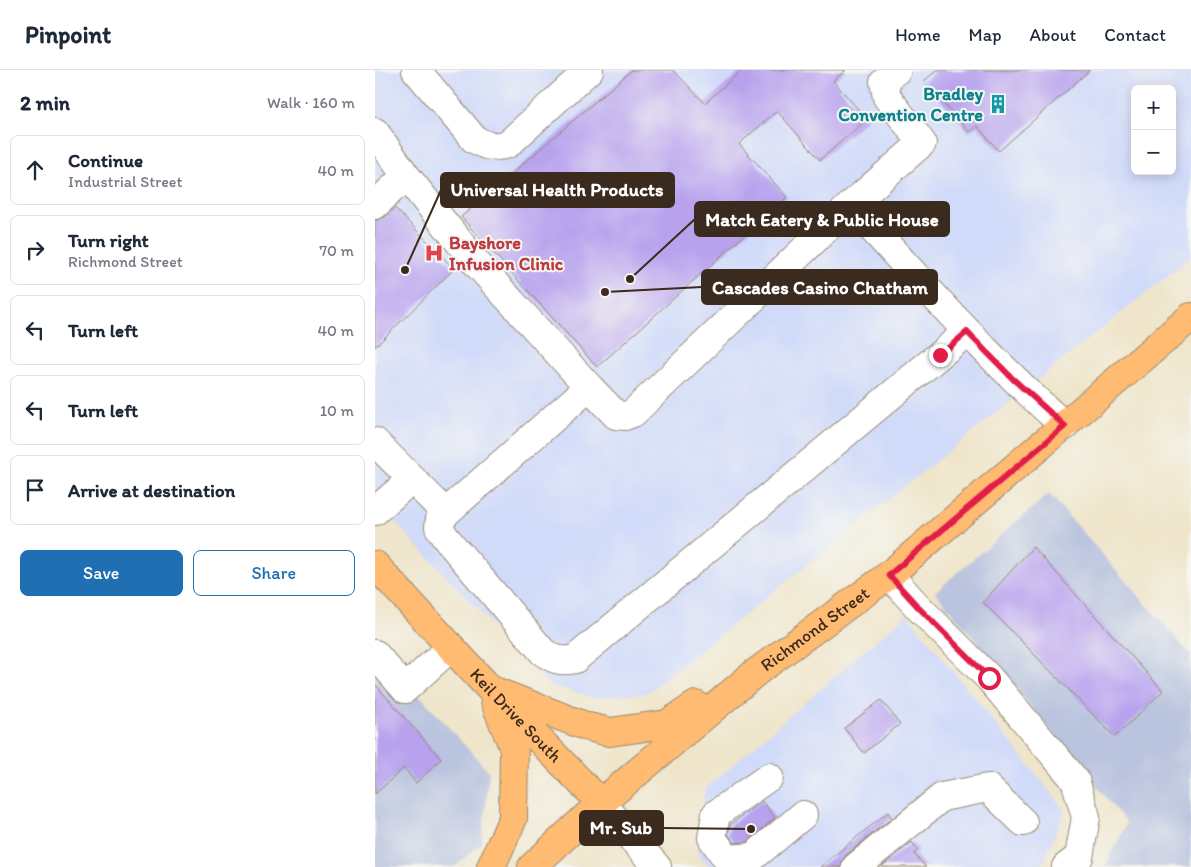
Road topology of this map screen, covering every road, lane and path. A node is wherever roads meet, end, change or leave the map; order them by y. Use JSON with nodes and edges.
{"nodes":[{"id":1,"x":416,"y":70,"type":"edge"},
{"id":2,"x":589,"y":70,"type":"edge"},
{"id":3,"x":897,"y":70,"type":"edge"},
{"id":4,"x":375,"y":132,"type":"edge"},
{"id":5,"x":406,"y":176,"type":"junction"},
{"id":6,"x":375,"y":205,"type":"edge"},
{"id":7,"x":851,"y":205,"type":"junction"},
{"id":8,"x":1191,"y":317,"type":"edge"},
{"id":9,"x":967,"y":332,"type":"junction"},
{"id":10,"x":589,"y":387,"type":"junction"},
{"id":11,"x":1065,"y":426,"type":"junction"},
{"id":12,"x":375,"y":442,"type":"edge"},
{"id":13,"x":412,"y":479,"type":"junction"},
{"id":14,"x":375,"y":511,"type":"edge"},
{"id":15,"x":446,"y":513,"type":"junction"},
{"id":16,"x":375,"y":565,"type":"edge"},
{"id":17,"x":889,"y":575,"type":"junction"},
{"id":18,"x":451,"y":646,"type":"junction"},
{"id":19,"x":375,"y":654,"type":"edge"},
{"id":20,"x":755,"y":673,"type":"junction"},
{"id":21,"x":490,"y":689,"type":"junction"},
{"id":22,"x":769,"y":777,"type":"dead end"},
{"id":23,"x":601,"y":804,"type":"junction"},
{"id":24,"x":803,"y":815,"type":"dead end"},
{"id":25,"x":1023,"y":822,"type":"dead end"},
{"id":26,"x":491,"y":867,"type":"edge"},
{"id":27,"x":532,"y":867,"type":"edge"},
{"id":28,"x":657,"y":867,"type":"edge"},
{"id":29,"x":856,"y":867,"type":"edge"},
{"id":30,"x":1067,"y":867,"type":"edge"}],
"edges":[{"from":1,"to":2,"type":"street"},
{"from":3,"to":7,"type":"street"},
{"from":4,"to":5,"type":"street"},
{"from":5,"to":6,"type":"street"},
{"from":5,"to":10,"type":"street"},
{"from":7,"to":9,"type":"street"},
{"from":7,"to":10,"type":"street"},
{"from":8,"to":11,"type":"main road","name":"Richmond Street"},
{"from":9,"to":11,"type":"street"},
{"from":9,"to":15,"type":"street"},
{"from":10,"to":15,"type":"street"},
{"from":11,"to":17,"type":"main road","name":"Richmond Street"},
{"from":12,"to":13,"type":"street"},
{"from":13,"to":14,"type":"street"},
{"from":13,"to":15,"type":"street"},
{"from":16,"to":18,"type":"main road","name":"Keil Drive South"},
{"from":17,"to":20,"type":"main road","name":"Richmond Street"},
{"from":17,"to":30,"type":"street"},
{"from":18,"to":19,"type":"street"},
{"from":18,"to":21,"type":"main road","name":"Keil Drive South"},
{"from":20,"to":21,"type":"main road"},
{"from":20,"to":23,"type":"main road","name":"Richmond Street"},
{"from":21,"to":23,"type":"main road","name":"Keil Drive South"},
{"from":21,"to":26,"type":"main road"},
{"from":22,"to":24,"type":"street"},
{"from":23,"to":27,"type":"main road","name":"Richmond Street"},
{"from":23,"to":28,"type":"street","name":"Keil Drive South"},
{"from":25,"to":29,"type":"street"}]}
